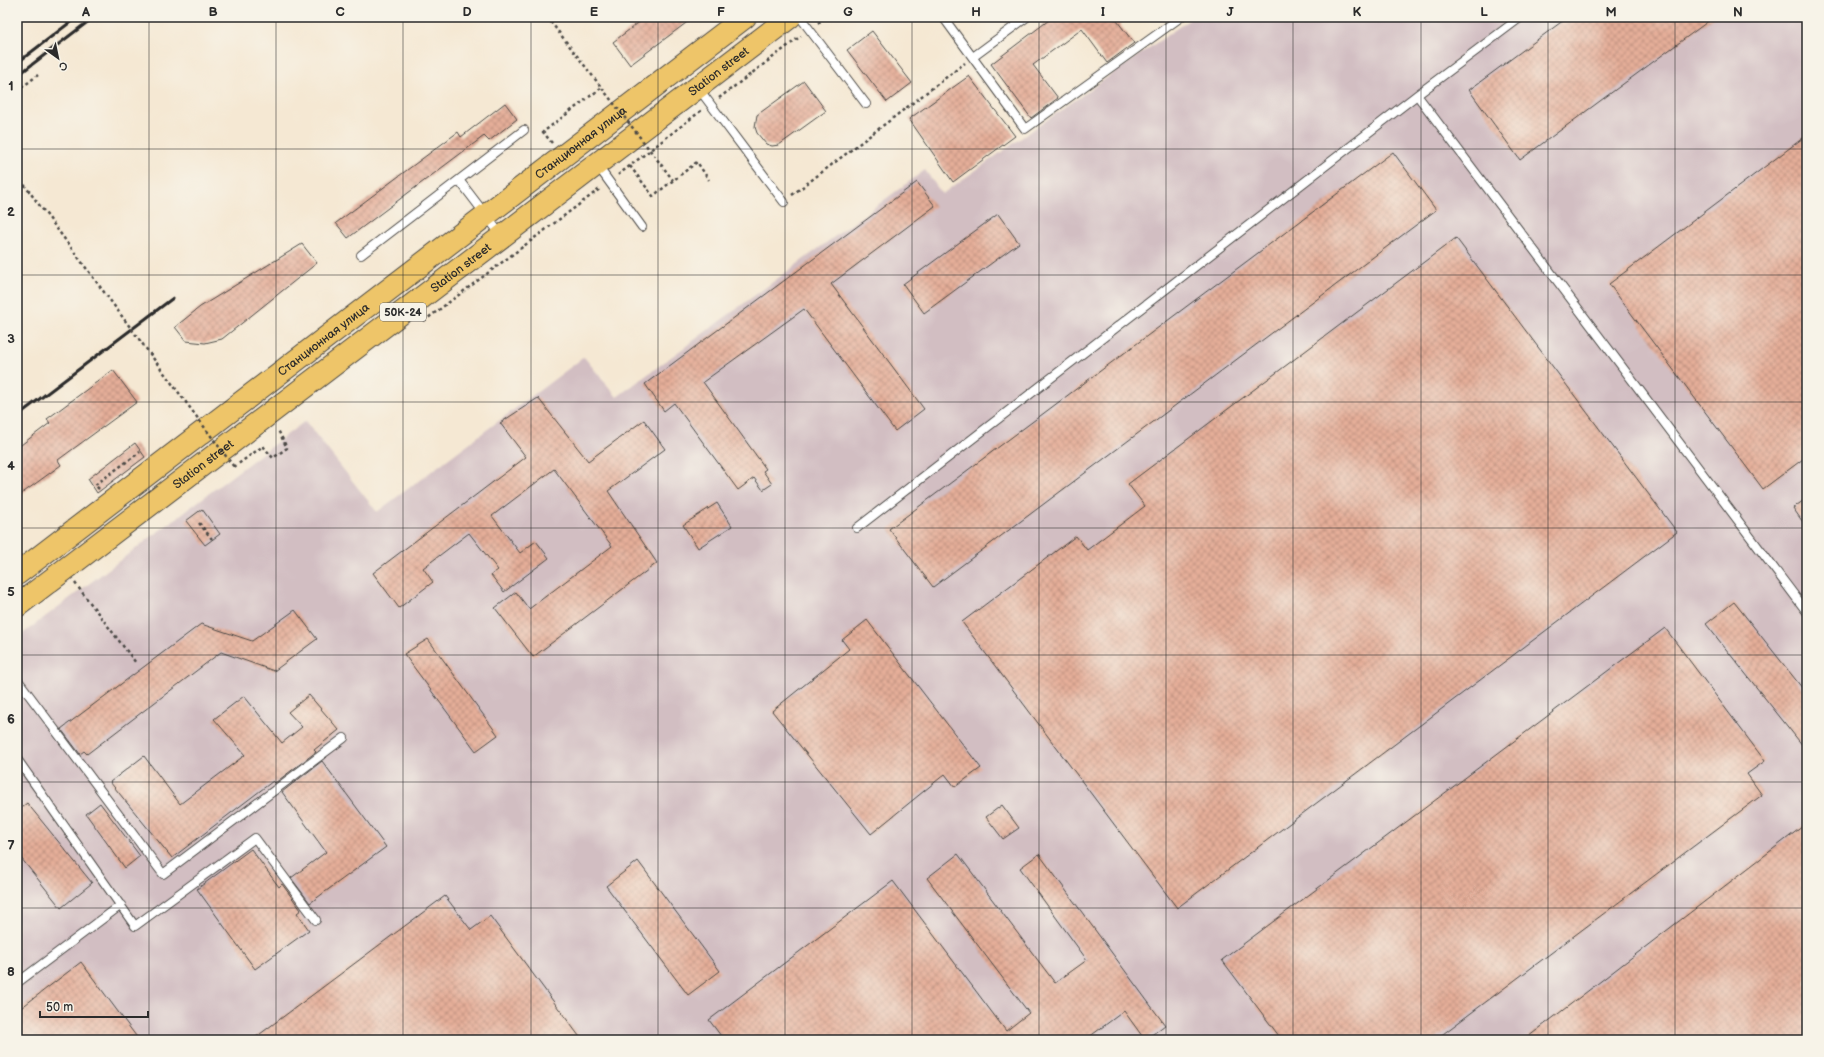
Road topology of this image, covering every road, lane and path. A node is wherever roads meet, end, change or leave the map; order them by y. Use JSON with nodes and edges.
{"nodes":[{"id":1,"x":547,"y":17,"type":"edge"},
{"id":2,"x":745,"y":17,"type":"edge"},
{"id":3,"x":790,"y":17,"type":"edge"},
{"id":4,"x":800,"y":17,"type":"edge"},
{"id":5,"x":943,"y":17,"type":"edge"},
{"id":6,"x":1027,"y":17,"type":"edge"},
{"id":7,"x":1181,"y":17,"type":"edge"},
{"id":8,"x":1522,"y":17,"type":"edge"},
{"id":9,"x":973,"y":57,"type":"junction"},
{"id":10,"x":38,"y":75,"type":"dead end"},
{"id":11,"x":697,"y":86,"type":"junction"},
{"id":12,"x":601,"y":88,"type":"junction"},
{"id":13,"x":17,"y":91,"type":"edge"},
{"id":14,"x":1417,"y":96,"type":"junction"},
{"id":15,"x":866,"y":104,"type":"dead end"},
{"id":16,"x":524,"y":130,"type":"dead end"},
{"id":17,"x":544,"y":132,"type":"dead end"},
{"id":18,"x":596,"y":165,"type":"junction"},
{"id":19,"x":630,"y":166,"type":"dead end"},
{"id":20,"x":17,"y":175,"type":"edge"},
{"id":21,"x":459,"y":180,"type":"junction"},
{"id":22,"x":673,"y":180,"type":"junction"},
{"id":23,"x":709,"y":180,"type":"dead end"},
{"id":24,"x":784,"y":202,"type":"joint"},
{"id":25,"x":486,"y":216,"type":"junction"},
{"id":26,"x":642,"y":227,"type":"dead end"},
{"id":27,"x":502,"y":236,"type":"junction"},
{"id":28,"x":361,"y":255,"type":"dead end"},
{"id":29,"x":278,"y":430,"type":"dead end"},
{"id":30,"x":140,"y":452,"type":"dead end"},
{"id":31,"x":95,"y":485,"type":"dead end"},
{"id":32,"x":199,"y":523,"type":"dead end"},
{"id":33,"x":857,"y":528,"type":"dead end"},
{"id":34,"x":212,"y":539,"type":"dead end"},
{"id":35,"x":66,"y":570,"type":"junction"},
{"id":36,"x":17,"y":574,"type":"edge"},
{"id":37,"x":17,"y":606,"type":"edge"},
{"id":38,"x":1807,"y":612,"type":"edge"},
{"id":39,"x":136,"y":663,"type":"dead end"},
{"id":40,"x":17,"y":679,"type":"edge"},
{"id":41,"x":344,"y":738,"type":"dead end"},
{"id":42,"x":17,"y":759,"type":"edge"},
{"id":43,"x":121,"y":906,"type":"junction"},
{"id":44,"x":316,"y":920,"type":"dead end"},
{"id":45,"x":17,"y":983,"type":"edge"}],
"edges":[{"from":1,"to":12,"type":"path","bridge":true},
{"from":2,"to":25,"type":"main road","name":"Станционная улица","number":"50К-24"},
{"from":3,"to":11,"type":"main road","name":"Station street","number":"50К-24"},
{"from":4,"to":15,"type":"lane"},
{"from":5,"to":9,"type":"lane"},
{"from":6,"to":9,"type":"lane"},
{"from":7,"to":9,"type":"lane"},
{"from":8,"to":14,"type":"lane"},
{"from":9,"to":24,"type":"path"},
{"from":10,"to":13,"type":"path"},
{"from":11,"to":18,"type":"main road","name":"Station street","number":"50К-24"},
{"from":11,"to":24,"type":"lane"},
{"from":12,"to":17,"type":"path"},
{"from":12,"to":22,"type":"path","bridge":true},
{"from":14,"to":33,"type":"lane"},
{"from":14,"to":38,"type":"lane"},
{"from":16,"to":21,"type":"lane"},
{"from":18,"to":26,"type":"lane"},
{"from":18,"to":27,"type":"main road","name":"Station street","number":"50К-24"},
{"from":19,"to":22,"type":"path"},
{"from":20,"to":29,"type":"path","bridge":true},
{"from":21,"to":25,"type":"lane"},
{"from":21,"to":28,"type":"lane"},
{"from":22,"to":23,"type":"path"},
{"from":25,"to":27,"type":"lane"},
{"from":25,"to":36,"type":"main road","name":"Станционная улица","number":"50К-24"},
{"from":27,"to":35,"type":"main road","name":"Station street","number":"50К-24"},
{"from":30,"to":31,"type":"path"},
{"from":32,"to":34,"type":"path"},
{"from":35,"to":37,"type":"main road","name":"Station street","number":"50К-24"},
{"from":35,"to":39,"type":"path"},
{"from":40,"to":41,"type":"lane"},
{"from":42,"to":43,"type":"lane"},
{"from":43,"to":44,"type":"lane"},
{"from":43,"to":45,"type":"lane"}]}
